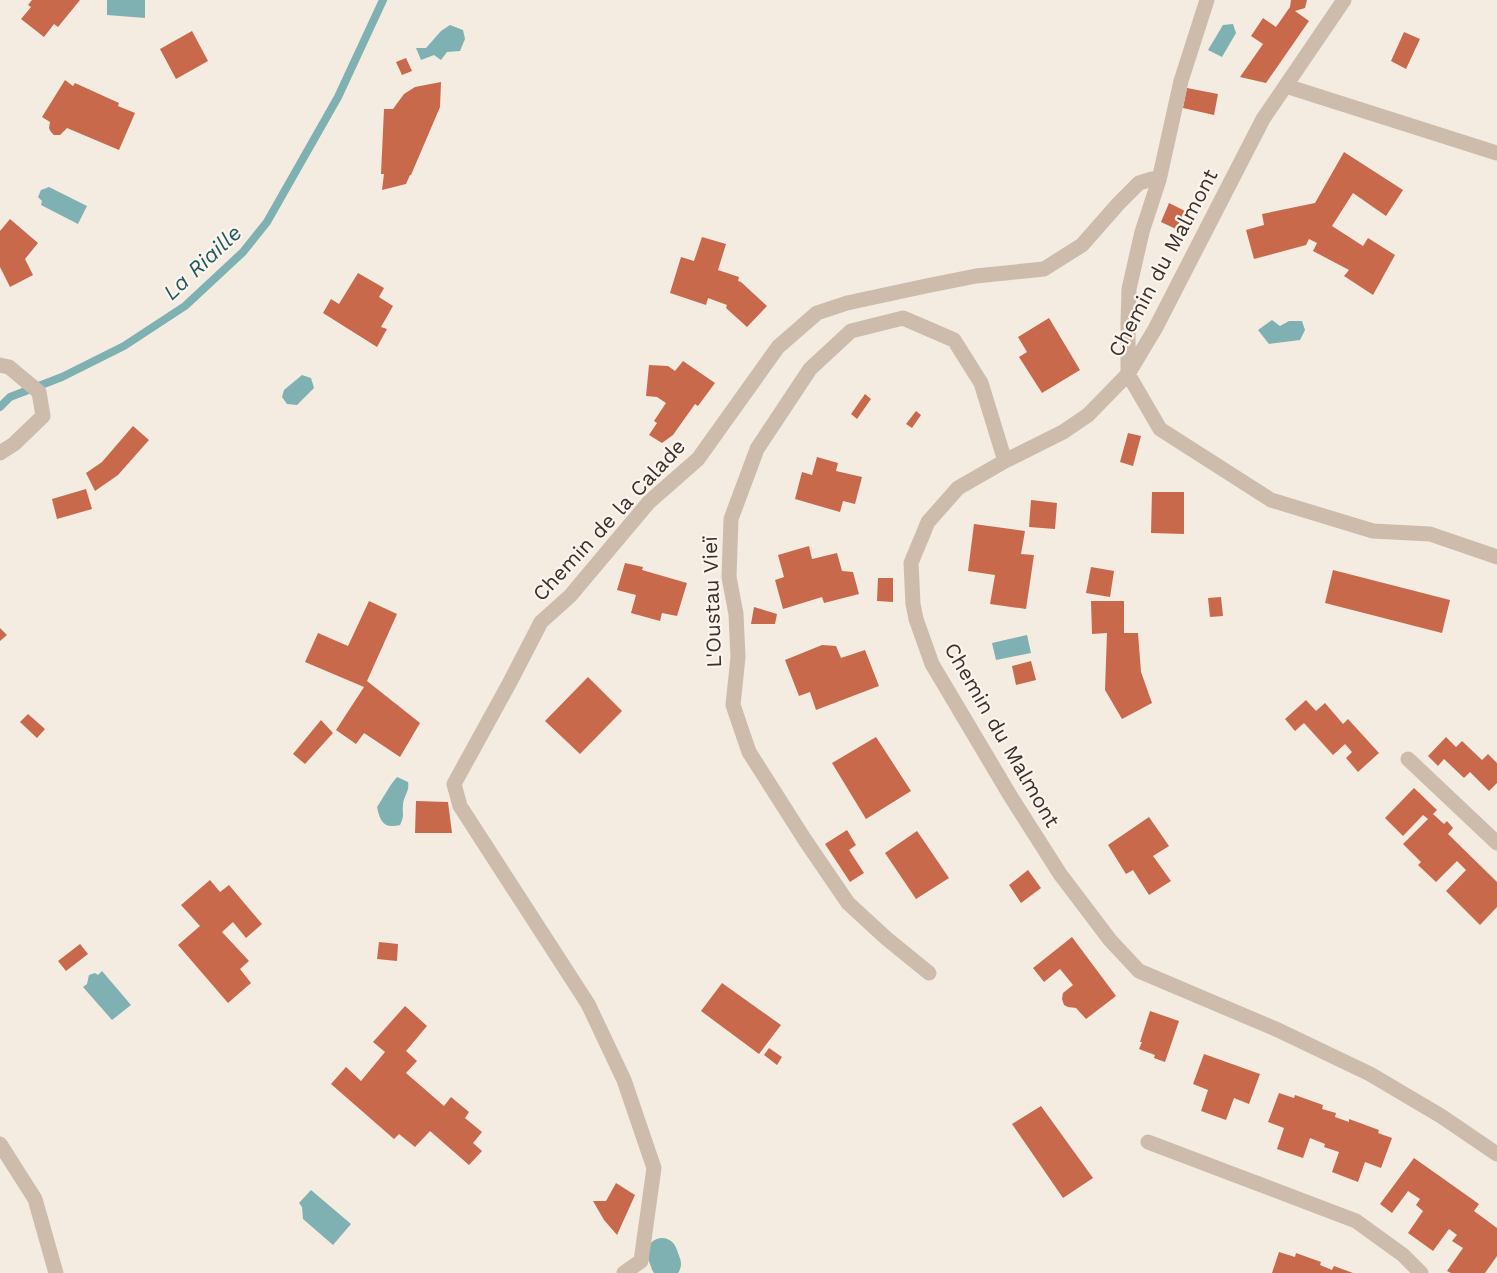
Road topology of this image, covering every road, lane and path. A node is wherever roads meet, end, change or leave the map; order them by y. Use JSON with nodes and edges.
{"nodes":[{"id":1,"x":1207,"y":0,"type":"edge"},
{"id":2,"x":1344,"y":0,"type":"edge"},
{"id":3,"x":1286,"y":86,"type":"junction"},
{"id":4,"x":1497,"y":153,"type":"edge"},
{"id":5,"x":1159,"y":180,"type":"junction"},
{"id":6,"x":4,"y":366,"type":"edge"},
{"id":7,"x":1128,"y":374,"type":"junction"},
{"id":8,"x":0,"y":453,"type":"edge"},
{"id":9,"x":1005,"y":461,"type":"junction"},
{"id":10,"x":1497,"y":557,"type":"edge"},
{"id":11,"x":1408,"y":759,"type":"dead end"},
{"id":12,"x":1497,"y":843,"type":"edge"},
{"id":13,"x":929,"y":973,"type":"dead end"},
{"id":14,"x":1148,"y":1142,"type":"dead end"},
{"id":15,"x":0,"y":1144,"type":"edge"},
{"id":16,"x":1497,"y":1154,"type":"edge"},
{"id":17,"x":56,"y":1273,"type":"edge"},
{"id":18,"x":624,"y":1273,"type":"edge"},
{"id":19,"x":1421,"y":1273,"type":"edge"}],
"edges":[{"from":1,"to":5,"type":"street"},
{"from":2,"to":3,"type":"street","name":"Chemin du Malmont"},
{"from":3,"to":4,"type":"street"},
{"from":3,"to":7,"type":"street","name":"Chemin du Malmont"},
{"from":5,"to":7,"type":"street"},
{"from":5,"to":18,"type":"street","name":"Chemin de la Calade"},
{"from":6,"to":8,"type":"street"},
{"from":7,"to":9,"type":"street","name":"Chemin du Malmont"},
{"from":7,"to":10,"type":"street"},
{"from":9,"to":13,"type":"street","name":"L'Oustau Vieï"},
{"from":9,"to":16,"type":"street","name":"Chemin du Malmont"},
{"from":11,"to":12,"type":"street"},
{"from":14,"to":19,"type":"street"},
{"from":15,"to":17,"type":"street"}]}
